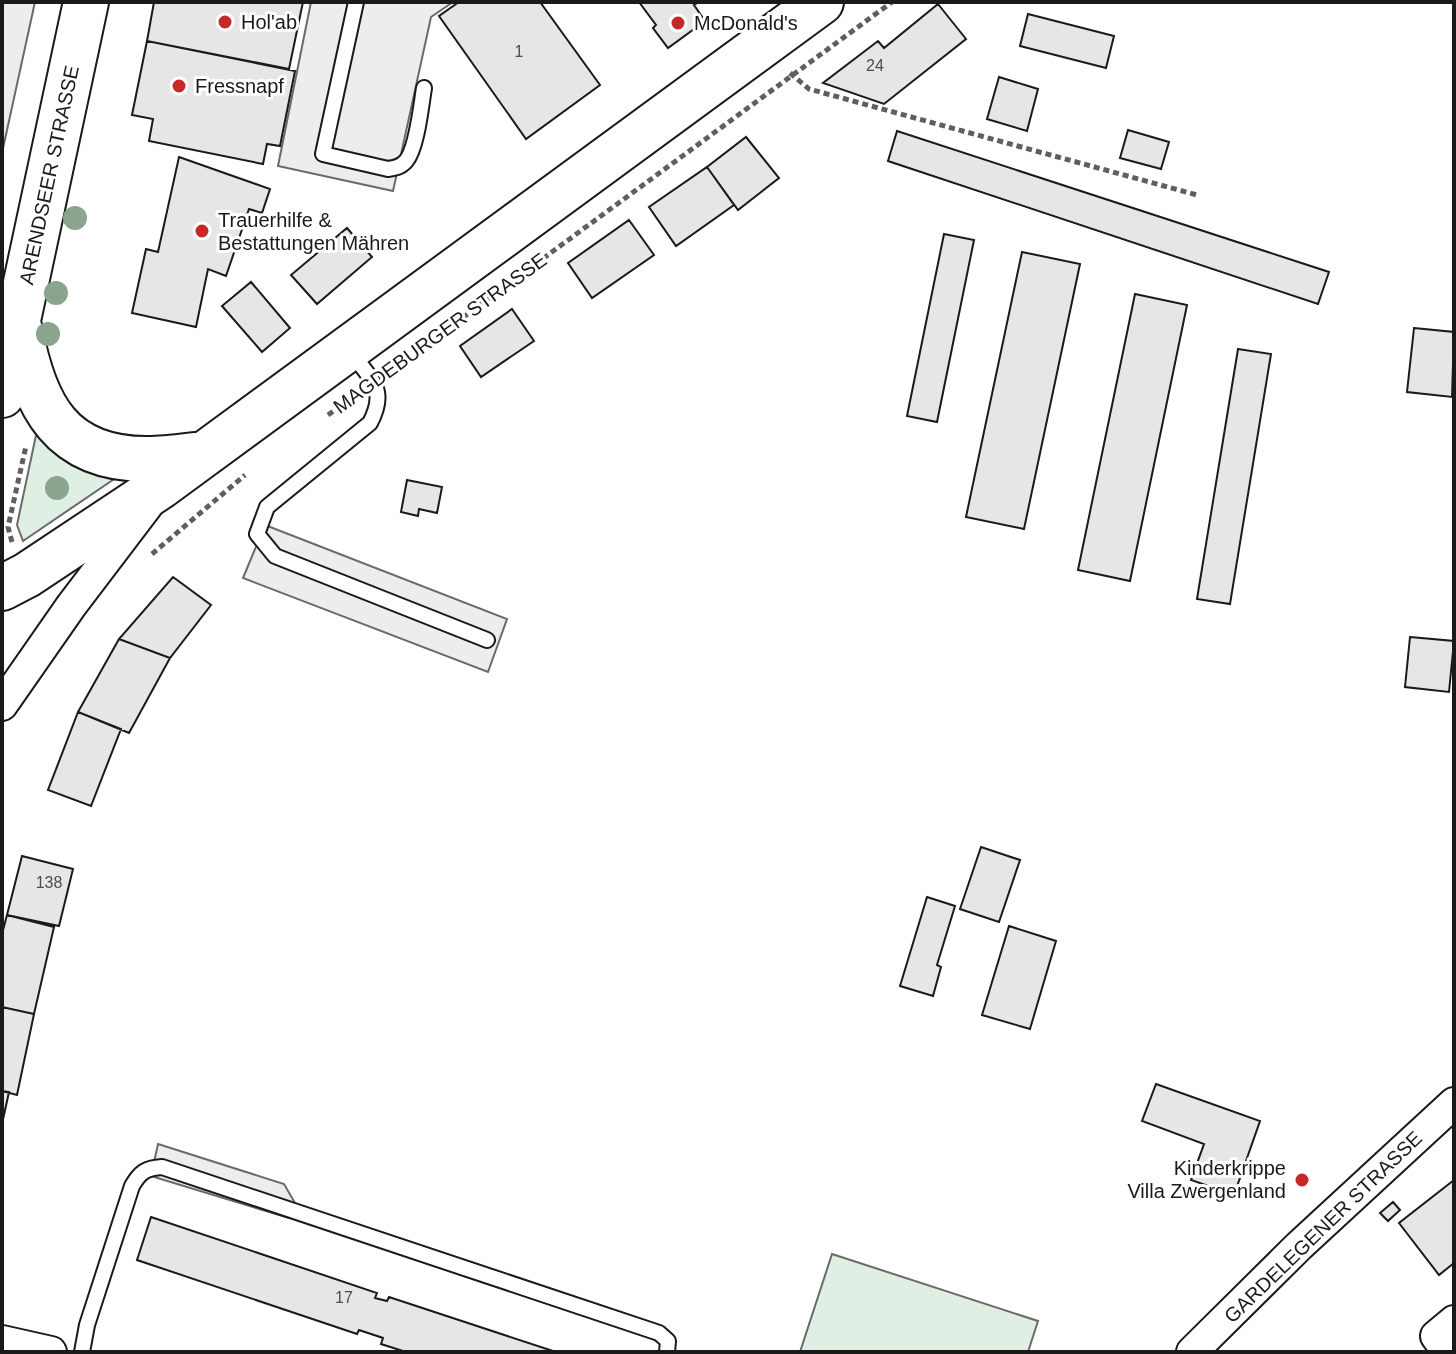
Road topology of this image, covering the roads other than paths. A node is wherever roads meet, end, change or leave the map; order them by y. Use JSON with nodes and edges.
{"nodes":[{"id":1,"x":86,"y":2,"type":"edge"},
{"id":2,"x":356,"y":2,"type":"edge"},
{"id":3,"x":821,"y":2,"type":"edge"},
{"id":4,"x":424,"y":88,"type":"dead end"},
{"id":5,"x":18,"y":320,"type":"junction"},
{"id":6,"x":361,"y":366,"type":"junction"},
{"id":7,"x":2,"y":395,"type":"edge"},
{"id":8,"x":203,"y":454,"type":"junction"},
{"id":9,"x":161,"y":486,"type":"junction"},
{"id":10,"x":2,"y":588,"type":"edge"},
{"id":11,"x":487,"y":640,"type":"dead end"},
{"id":12,"x":2,"y":705,"type":"edge"},
{"id":13,"x":1454,"y":1103,"type":"edge"},
{"id":14,"x":1454,"y":1321,"type":"edge"},
{"id":15,"x":2,"y":1341,"type":"edge"},
{"id":16,"x":51,"y":1352,"type":"edge"},
{"id":17,"x":82,"y":1352,"type":"edge"},
{"id":18,"x":667,"y":1352,"type":"edge"},
{"id":19,"x":1192,"y":1352,"type":"edge"},
{"id":20,"x":1448,"y":1352,"type":"edge"}],
"edges":[{"from":1,"to":5,"type":"main road","name":"ARENDSEER STRASSE"},
{"from":2,"to":4,"type":"lane"},
{"from":3,"to":6,"type":"main road","name":"MAGDEBURGER STRASSE"},
{"from":5,"to":7,"type":"main road","name":"ARENDSEER STRASSE"},
{"from":5,"to":8,"type":"main road"},
{"from":6,"to":8,"type":"main road","name":"MAGDEBURGER STRASSE"},
{"from":6,"to":11,"type":"lane"},
{"from":8,"to":9,"type":"main road","name":"MAGDEBURGER STRASSE"},
{"from":9,"to":10,"type":"main road","name":"MAGDEBURGER STRASSE"},
{"from":9,"to":12,"type":"street"},
{"from":13,"to":19,"type":"street","name":"GARDELEGENER STRASSE"},
{"from":14,"to":20,"type":"street"},
{"from":15,"to":16,"type":"street"},
{"from":17,"to":18,"type":"lane"}]}
